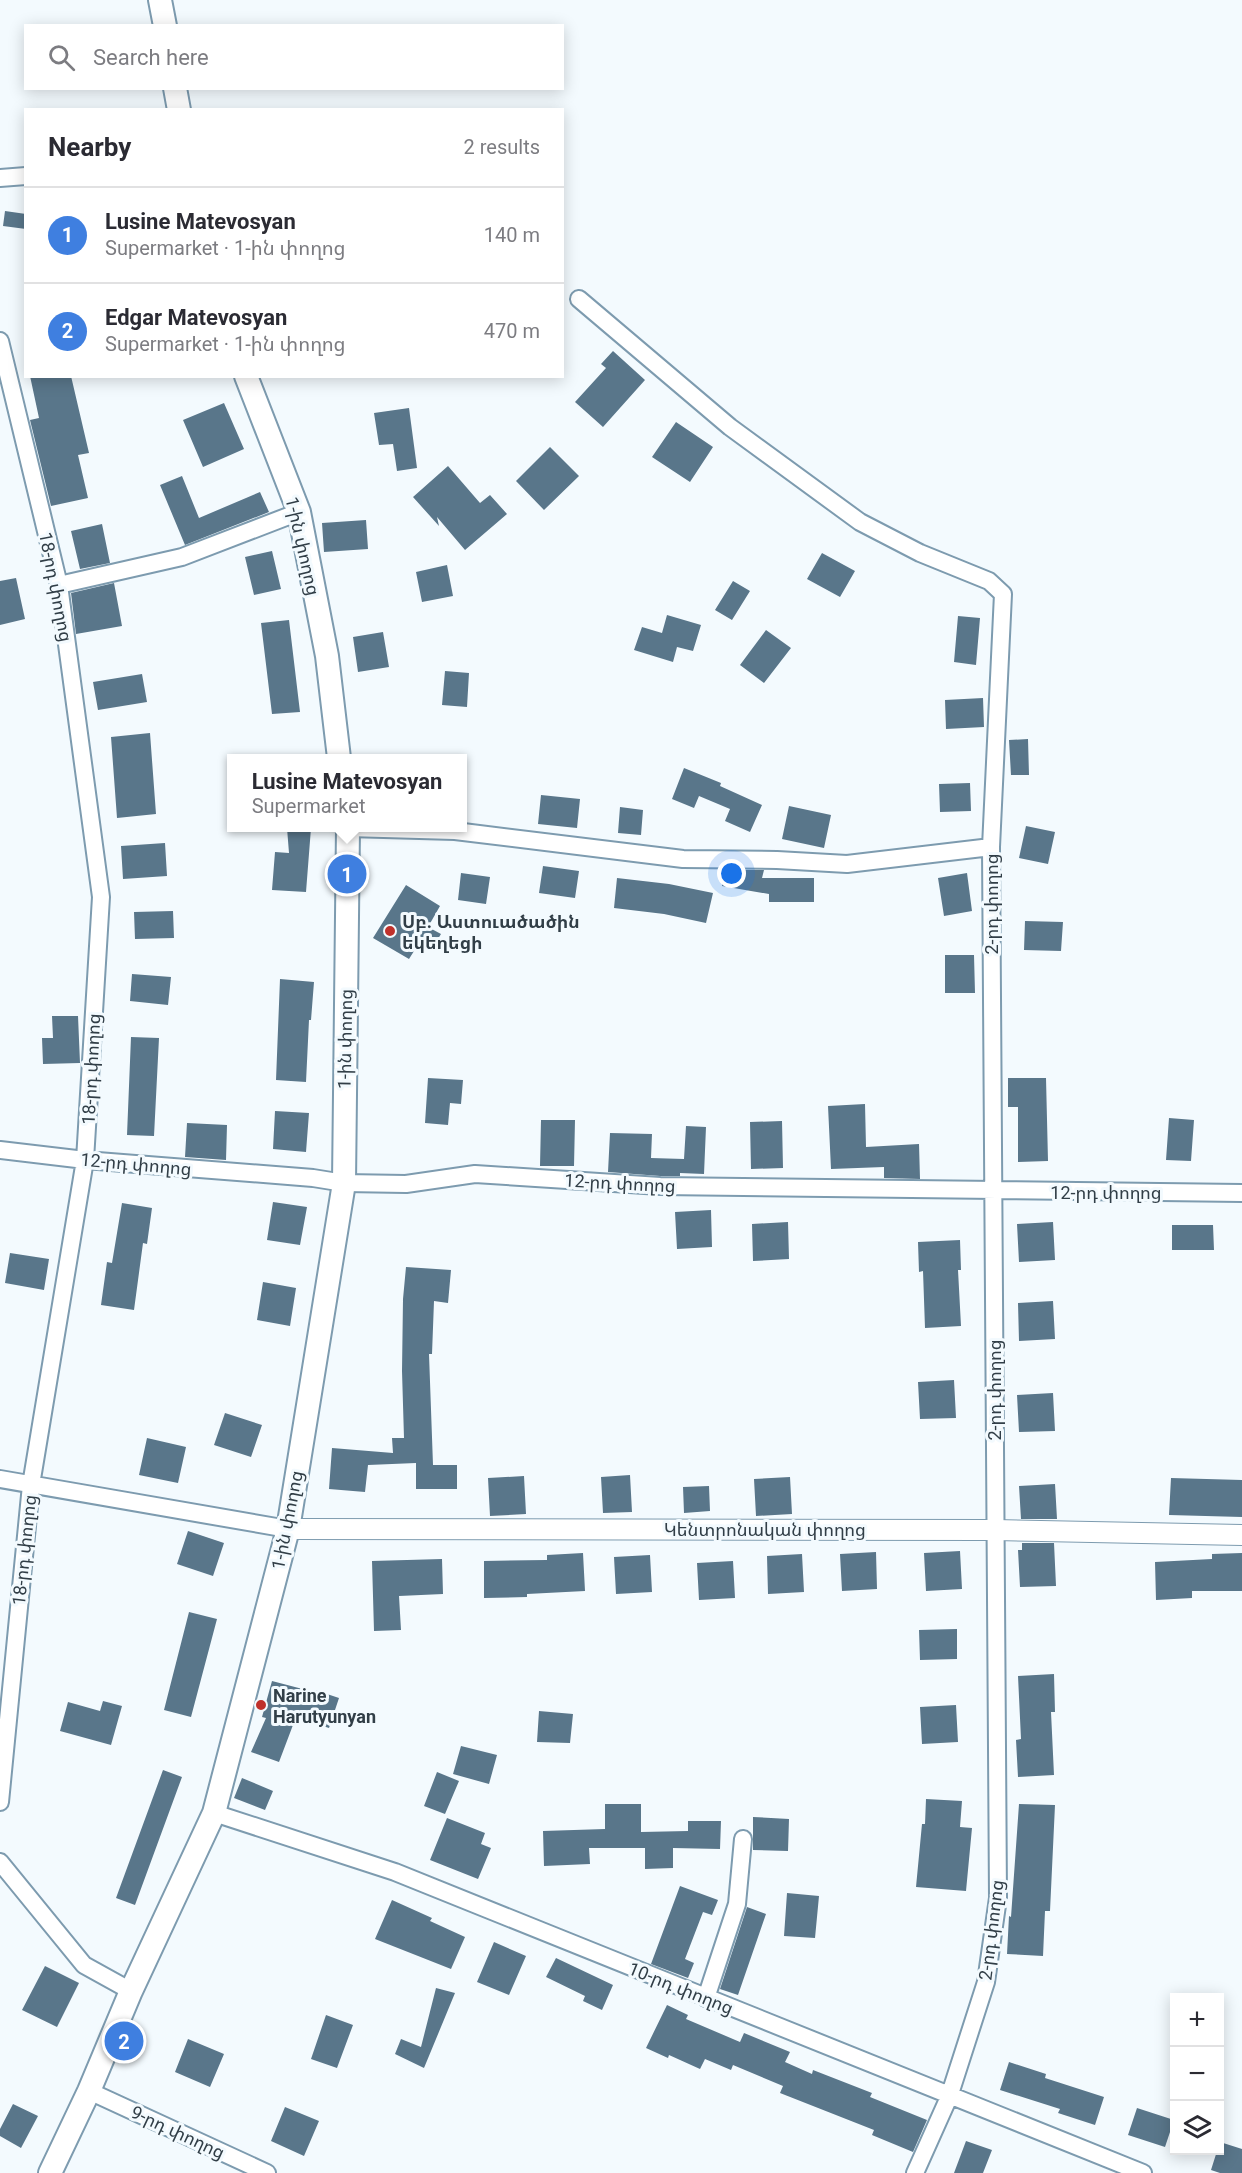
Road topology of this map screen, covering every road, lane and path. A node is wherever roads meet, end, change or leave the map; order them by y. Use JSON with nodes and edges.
{"nodes":[{"id":1,"x":160,"y":0,"type":"edge"},
{"id":2,"x":165,"y":24,"type":"edge"},
{"id":3,"x":175,"y":90,"type":"edge"},
{"id":4,"x":179,"y":108,"type":"edge"},
{"id":5,"x":24,"y":176,"type":"edge"},
{"id":6,"x":0,"y":178,"type":"edge"},
{"id":7,"x":579,"y":299,"type":"dead end"},
{"id":8,"x":0,"y":341,"type":"edge"},
{"id":9,"x":247,"y":378,"type":"edge"},
{"id":10,"x":299,"y":512,"type":"junction"},
{"id":11,"x":59,"y":585,"type":"junction"},
{"id":12,"x":338,"y":754,"type":"edge"},
{"id":13,"x":348,"y":832,"type":"edge"},
{"id":14,"x":463,"y":832,"type":"edge"},
{"id":15,"x":991,"y":847,"type":"junction"},
{"id":16,"x":0,"y":1150,"type":"edge"},
{"id":17,"x":85,"y":1160,"type":"junction"},
{"id":18,"x":344,"y":1183,"type":"junction"},
{"id":19,"x":993,"y":1191,"type":"junction"},
{"id":20,"x":1242,"y":1193,"type":"edge"},
{"id":21,"x":0,"y":1479,"type":"edge"},
{"id":22,"x":30,"y":1485,"type":"junction"},
{"id":23,"x":288,"y":1529,"type":"junction"},
{"id":24,"x":995,"y":1530,"type":"junction"},
{"id":25,"x":1242,"y":1535,"type":"edge"},
{"id":26,"x":0,"y":1802,"type":"edge"},
{"id":27,"x":214,"y":1814,"type":"junction"},
{"id":28,"x":743,"y":1839,"type":"dead end"},
{"id":29,"x":0,"y":1862,"type":"edge"},
{"id":30,"x":131,"y":1991,"type":"junction"},
{"id":31,"x":706,"y":1998,"type":"junction"},
{"id":32,"x":89,"y":2091,"type":"junction"},
{"id":33,"x":949,"y":2097,"type":"junction"},
{"id":34,"x":50,"y":2173,"type":"edge"},
{"id":35,"x":267,"y":2173,"type":"edge"},
{"id":36,"x":915,"y":2173,"type":"edge"},
{"id":37,"x":1143,"y":2173,"type":"edge"}],
"edges":[{"from":1,"to":2,"type":"main road"},
{"from":3,"to":4,"type":"main road"},
{"from":5,"to":6,"type":"street"},
{"from":7,"to":15,"type":"street","name":"2-րդ փողոց"},
{"from":8,"to":11,"type":"street","name":"18-րդ փողոց"},
{"from":9,"to":10,"type":"main road","name":"1-ին փողոց"},
{"from":10,"to":11,"type":"street"},
{"from":10,"to":12,"type":"main road","name":"1-ին փողոց"},
{"from":11,"to":17,"type":"street","name":"18-րդ փողոց"},
{"from":13,"to":18,"type":"main road","name":"1-ին փողոց"},
{"from":14,"to":15,"type":"street"},
{"from":15,"to":19,"type":"street","name":"2-րդ փողոց"},
{"from":16,"to":17,"type":"street","name":"12-րդ փողոց"},
{"from":17,"to":18,"type":"street","name":"12-րդ փողոց"},
{"from":17,"to":22,"type":"street","name":"18-րդ փողոց"},
{"from":18,"to":19,"type":"street","name":"12-րդ փողոց"},
{"from":18,"to":23,"type":"main road","name":"1-ին փողոց"},
{"from":19,"to":20,"type":"street","name":"12-րդ փողոց"},
{"from":19,"to":24,"type":"street","name":"2-րդ փողոց"},
{"from":21,"to":22,"type":"street"},
{"from":22,"to":23,"type":"street"},
{"from":22,"to":26,"type":"street","name":"18-րդ փողոց"},
{"from":23,"to":24,"type":"street","name":"Կենտրոնական փողոց"},
{"from":23,"to":27,"type":"main road","name":"1-ին փողոց"},
{"from":24,"to":25,"type":"street","name":"Կենտրոնական փողոց"},
{"from":24,"to":33,"type":"street","name":"2-րդ փողոց"},
{"from":27,"to":30,"type":"main road","name":"1-ին փողոց"},
{"from":27,"to":31,"type":"street","name":"10-րդ փողոց"},
{"from":28,"to":31,"type":"street"},
{"from":29,"to":30,"type":"street"},
{"from":30,"to":32,"type":"main road","name":"1-ին փողոց"},
{"from":31,"to":33,"type":"street","name":"10-րդ փողոց"},
{"from":32,"to":34,"type":"main road","name":"1-ին փողոց"},
{"from":32,"to":35,"type":"street","name":"9-րդ փողոց"},
{"from":33,"to":36,"type":"street","name":"2-րդ փողոց"},
{"from":33,"to":37,"type":"street","name":"10-րդ փողոց"}]}
